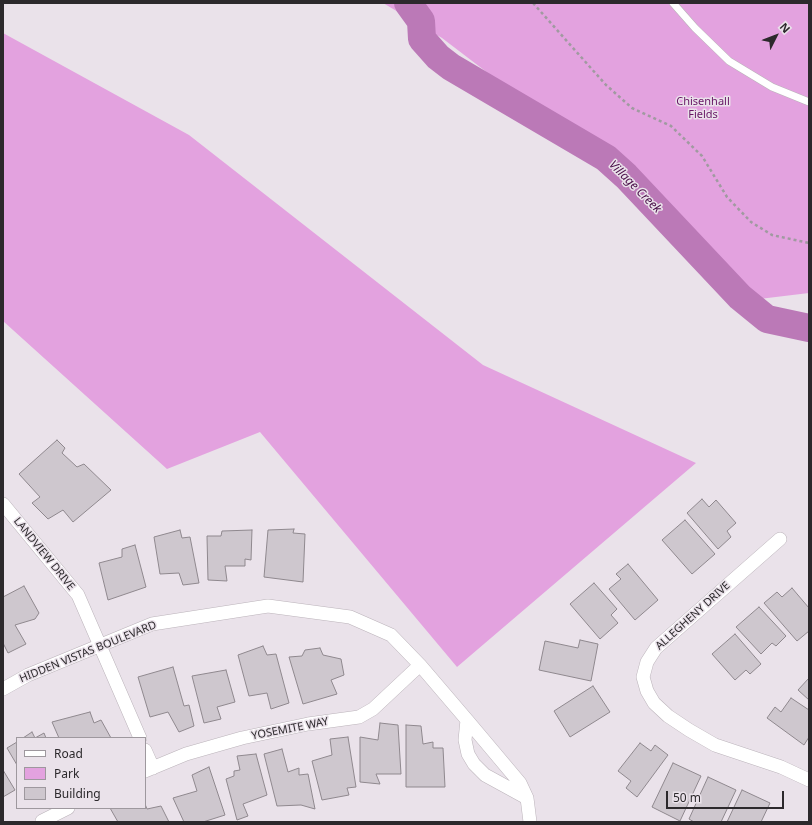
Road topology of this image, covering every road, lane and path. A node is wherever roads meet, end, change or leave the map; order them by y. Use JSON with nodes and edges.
{"nodes":[{"id":1,"x":533,"y":3,"type":"edge"},
{"id":2,"x":673,"y":3,"type":"edge"},
{"id":3,"x":809,"y":102,"type":"edge"},
{"id":4,"x":809,"y":243,"type":"edge"},
{"id":5,"x":3,"y":504,"type":"edge"},
{"id":6,"x":780,"y":539,"type":"dead end"},
{"id":7,"x":99,"y":646,"type":"junction"},
{"id":8,"x":420,"y":665,"type":"junction"},
{"id":9,"x":3,"y":689,"type":"edge"},
{"id":10,"x":467,"y":720,"type":"junction"},
{"id":11,"x":140,"y":737,"type":"edge"},
{"id":12,"x":146,"y":755,"type":"edge"},
{"id":13,"x":149,"y":769,"type":"edge"},
{"id":14,"x":809,"y":780,"type":"edge"},
{"id":15,"x":527,"y":798,"type":"junction"},
{"id":16,"x":66,"y":809,"type":"edge"},
{"id":17,"x":42,"y":821,"type":"edge"},
{"id":18,"x":530,"y":822,"type":"edge"}],
"edges":[{"from":1,"to":4,"type":"path"},
{"from":2,"to":3,"type":"lane"},
{"from":5,"to":7,"type":"street","name":"LANDVIEW DRIVE"},
{"from":6,"to":14,"type":"street","name":"ALLEGHENY DRIVE"},
{"from":7,"to":8,"type":"street","name":"HIDDEN VISTAS BOULEVARD"},
{"from":7,"to":9,"type":"street","name":"HIDDEN VISTAS BOULEVARD"},
{"from":7,"to":11,"type":"street","name":"LANDVIEW DRIVE"},
{"from":8,"to":10,"type":"street","name":"HIDDEN VISTAS BOULEVARD"},
{"from":8,"to":13,"type":"street","name":"YOSEMITE WAY"},
{"from":10,"to":15,"type":"street","name":"HIDDEN VISTAS BOULEVARD"},
{"from":10,"to":15,"type":"street"},
{"from":12,"to":13,"type":"street"},
{"from":15,"to":18,"type":"street","name":"HIDDEN VISTAS BOULEVARD"},
{"from":16,"to":17,"type":"street"}]}
